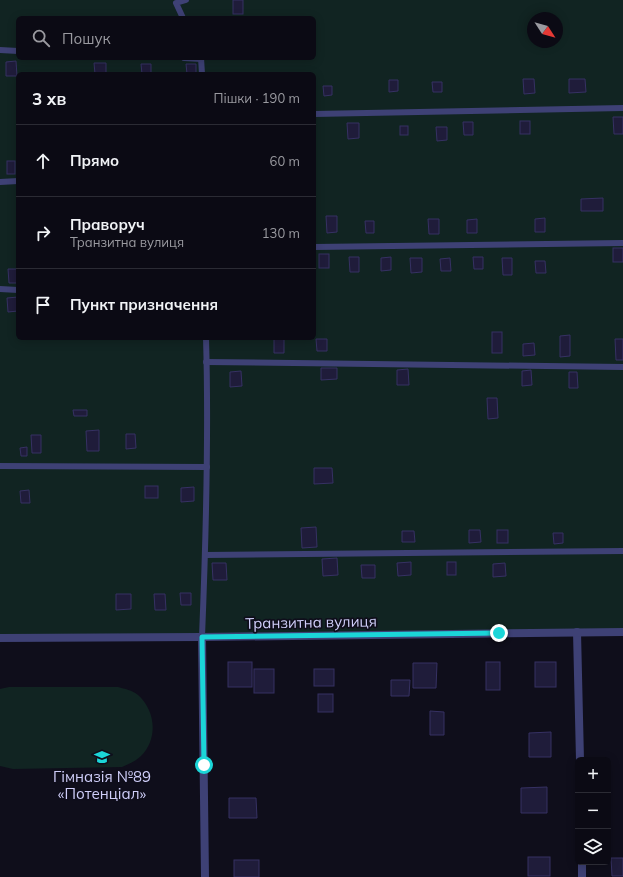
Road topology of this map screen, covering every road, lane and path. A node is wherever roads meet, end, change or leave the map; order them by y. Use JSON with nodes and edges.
{"nodes":[{"id":1,"x":186,"y":0,"type":"edge"},
{"id":2,"x":182,"y":16,"type":"edge"},
{"id":3,"x":0,"y":50,"type":"edge"},
{"id":4,"x":16,"y":51,"type":"edge"},
{"id":5,"x":201,"y":60,"type":"edge"},
{"id":6,"x":202,"y":72,"type":"edge"},
{"id":7,"x":623,"y":108,"type":"edge"},
{"id":8,"x":316,"y":114,"type":"edge"},
{"id":9,"x":16,"y":181,"type":"edge"},
{"id":10,"x":0,"y":182,"type":"edge"},
{"id":11,"x":623,"y":243,"type":"edge"},
{"id":12,"x":316,"y":247,"type":"edge"},
{"id":13,"x":0,"y":289,"type":"edge"},
{"id":14,"x":16,"y":290,"type":"edge"},
{"id":15,"x":206,"y":340,"type":"edge"},
{"id":16,"x":206,"y":362,"type":"junction"},
{"id":17,"x":623,"y":367,"type":"edge"},
{"id":18,"x":0,"y":466,"type":"edge"},
{"id":19,"x":207,"y":467,"type":"junction"},
{"id":20,"x":623,"y":551,"type":"edge"},
{"id":21,"x":205,"y":555,"type":"junction"},
{"id":22,"x":577,"y":632,"type":"junction"},
{"id":23,"x":623,"y":632,"type":"edge"},
{"id":24,"x":202,"y":637,"type":"junction"},
{"id":25,"x":0,"y":638,"type":"edge"},
{"id":26,"x":580,"y":757,"type":"edge"},
{"id":27,"x":582,"y":865,"type":"edge"},
{"id":28,"x":205,"y":877,"type":"edge"},
{"id":29,"x":582,"y":877,"type":"edge"}],
"edges":[{"from":1,"to":2,"type":"lane"},
{"from":3,"to":4,"type":"lane"},
{"from":5,"to":6,"type":"lane"},
{"from":7,"to":8,"type":"lane"},
{"from":9,"to":10,"type":"lane"},
{"from":11,"to":12,"type":"lane"},
{"from":13,"to":14,"type":"lane"},
{"from":15,"to":16,"type":"lane"},
{"from":16,"to":17,"type":"lane"},
{"from":16,"to":19,"type":"lane"},
{"from":18,"to":19,"type":"lane"},
{"from":19,"to":21,"type":"lane"},
{"from":20,"to":21,"type":"lane"},
{"from":21,"to":24,"type":"lane"},
{"from":22,"to":23,"type":"street","name":"Транзитна вулиця"},
{"from":22,"to":24,"type":"street","name":"Транзитна вулиця"},
{"from":22,"to":26,"type":"street"},
{"from":24,"to":25,"type":"street","name":"Транзитна вулиця"},
{"from":24,"to":28,"type":"street"},
{"from":27,"to":29,"type":"street"}]}
